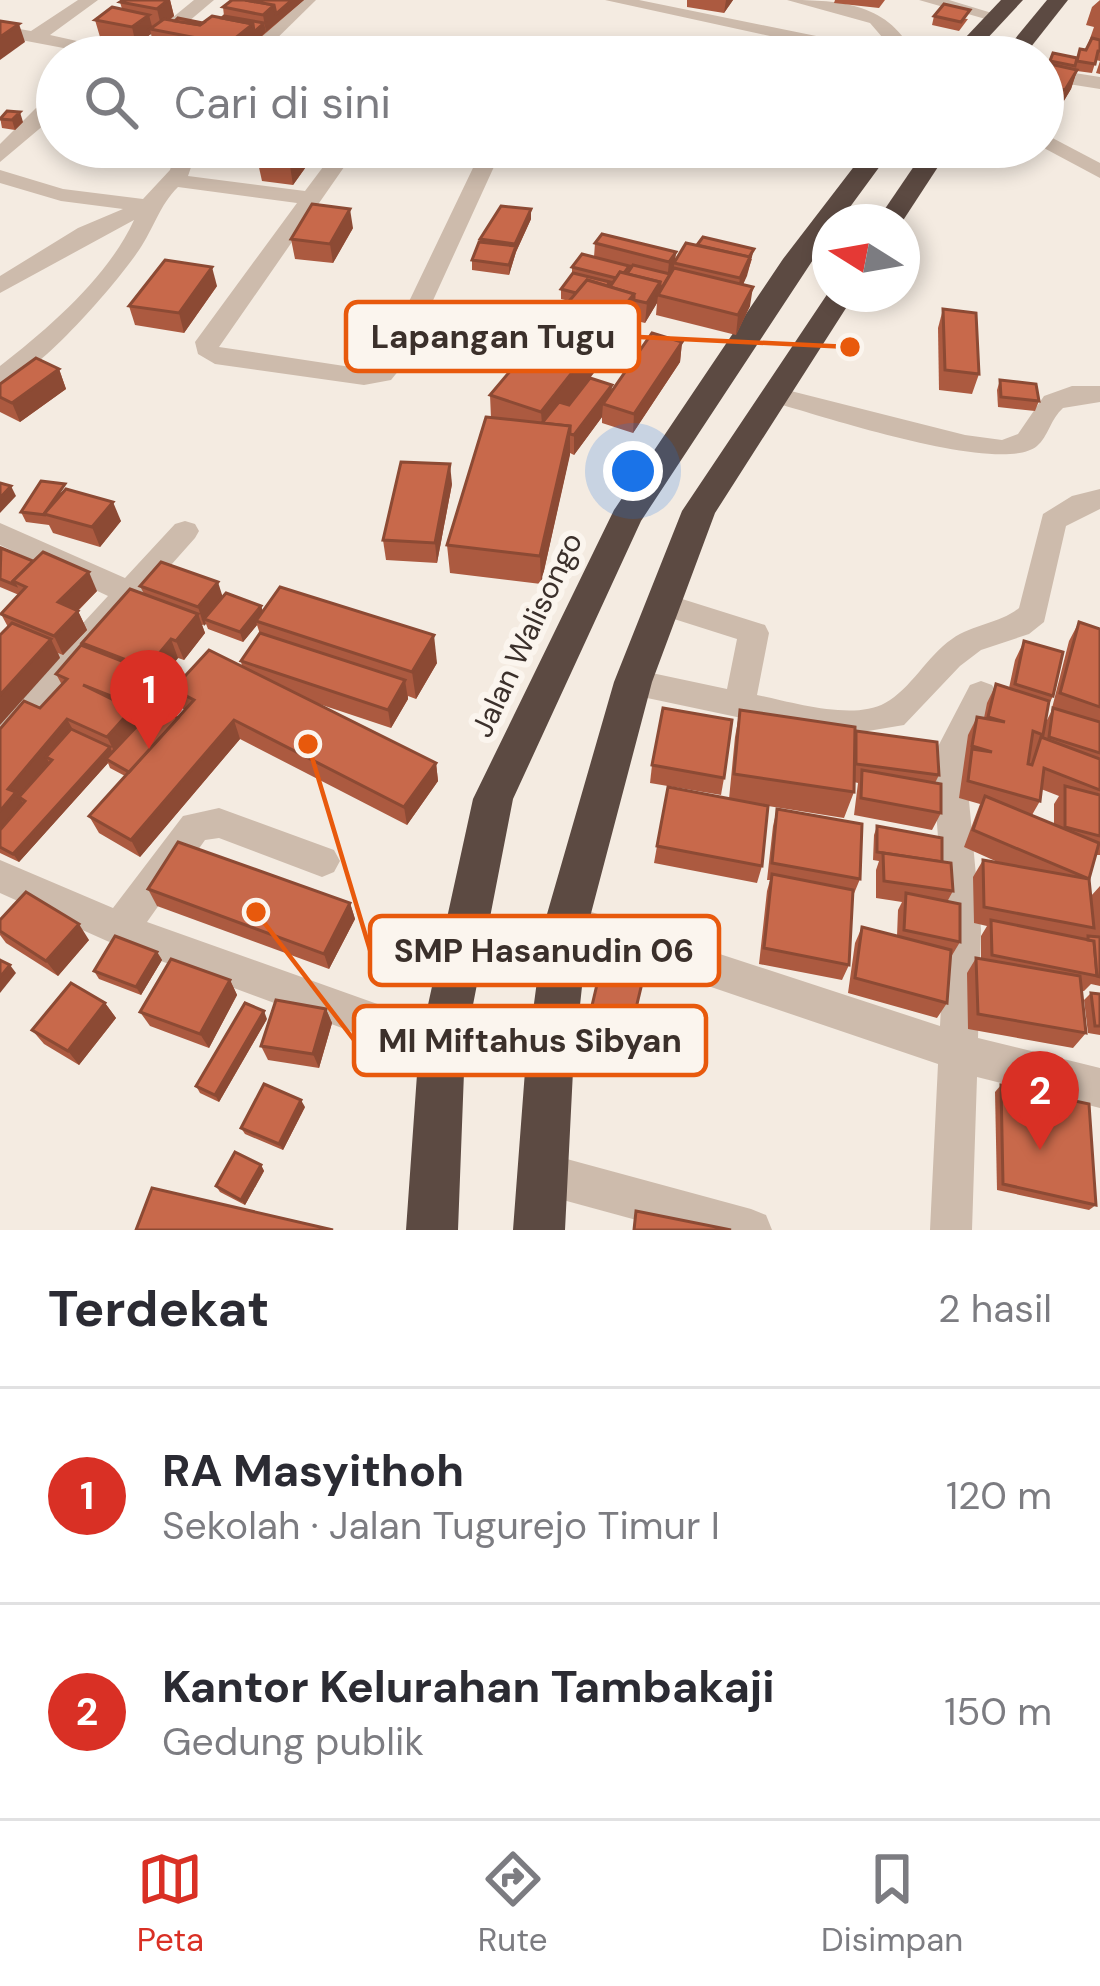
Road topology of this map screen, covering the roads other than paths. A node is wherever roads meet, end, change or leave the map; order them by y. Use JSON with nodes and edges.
{"nodes":[{"id":1,"x":89,"y":0,"type":"edge"},
{"id":2,"x":206,"y":0,"type":"edge"},
{"id":3,"x":307,"y":0,"type":"edge"},
{"id":4,"x":614,"y":0,"type":"edge"},
{"id":5,"x":796,"y":0,"type":"edge"},
{"id":6,"x":928,"y":0,"type":"edge"},
{"id":7,"x":1058,"y":0,"type":"edge"},
{"id":8,"x":1000,"y":6,"type":"edge"},
{"id":9,"x":2,"y":32,"type":"edge"},
{"id":10,"x":163,"y":36,"type":"edge"},
{"id":11,"x":270,"y":36,"type":"edge"},
{"id":12,"x":790,"y":36,"type":"edge"},
{"id":13,"x":899,"y":36,"type":"edge"},
{"id":14,"x":975,"y":36,"type":"edge"},
{"id":15,"x":1028,"y":36,"type":"edge"},
{"id":16,"x":33,"y":38,"type":"junction"},
{"id":17,"x":36,"y":39,"type":"edge"},
{"id":18,"x":1064,"y":77,"type":"edge"},
{"id":19,"x":1100,"y":83,"type":"edge"},
{"id":20,"x":36,"y":119,"type":"edge"},
{"id":21,"x":1064,"y":151,"type":"edge"},
{"id":22,"x":0,"y":156,"type":"edge"},
{"id":23,"x":180,"y":168,"type":"edge"},
{"id":24,"x":332,"y":168,"type":"edge"},
{"id":25,"x":483,"y":168,"type":"edge"},
{"id":26,"x":861,"y":168,"type":"edge"},
{"id":27,"x":925,"y":168,"type":"edge"},
{"id":28,"x":1100,"y":172,"type":"edge"},
{"id":29,"x":0,"y":176,"type":"edge"},
{"id":30,"x":177,"y":176,"type":"junction"},
{"id":31,"x":313,"y":194,"type":"junction"},
{"id":32,"x":844,"y":204,"type":"edge"},
{"id":33,"x":901,"y":204,"type":"edge"},
{"id":34,"x":149,"y":205,"type":"junction"},
{"id":35,"x":812,"y":270,"type":"edge"},
{"id":36,"x":0,"y":286,"type":"edge"},
{"id":37,"x":829,"y":312,"type":"edge"},
{"id":38,"x":0,"y":378,"type":"edge"},
{"id":39,"x":1100,"y":394,"type":"edge"},
{"id":40,"x":775,"y":395,"type":"junction"},
{"id":41,"x":1100,"y":500,"type":"edge"},
{"id":42,"x":185,"y":531,"type":"dead end"},
{"id":43,"x":0,"y":533,"type":"edge"},
{"id":44,"x":129,"y":592,"type":"junction"},
{"id":45,"x":663,"y":604,"type":"junction"},
{"id":46,"x":663,"y":690,"type":"junction"},
{"id":47,"x":981,"y":694,"type":"dead end"},
{"id":48,"x":739,"y":706,"type":"junction"},
{"id":49,"x":0,"y":735,"type":"edge"},
{"id":50,"x":322,"y":861,"type":"dead end"},
{"id":51,"x":1,"y":878,"type":"edge"},
{"id":52,"x":567,"y":921,"type":"junction"},
{"id":53,"x":120,"y":929,"type":"junction"},
{"id":54,"x":442,"y":1046,"type":"junction"},
{"id":55,"x":956,"y":1051,"type":"junction"},
{"id":56,"x":1100,"y":1088,"type":"edge"},
{"id":57,"x":541,"y":1173,"type":"junction"},
{"id":58,"x":432,"y":1230,"type":"edge"},
{"id":59,"x":539,"y":1230,"type":"edge"},
{"id":60,"x":752,"y":1230,"type":"edge"},
{"id":61,"x":951,"y":1230,"type":"edge"}],
"edges":[{"from":1,"to":16,"type":"street"},
{"from":2,"to":10,"type":"street"},
{"from":3,"to":11,"type":"street"},
{"from":4,"to":12,"type":"street"},
{"from":5,"to":13,"type":"street"},
{"from":6,"to":8,"type":"street"},
{"from":7,"to":15,"type":"highway"},
{"from":8,"to":14,"type":"highway"},
{"from":9,"to":16,"type":"street"},
{"from":16,"to":17,"type":"street"},
{"from":18,"to":19,"type":"street"},
{"from":20,"to":22,"type":"street"},
{"from":21,"to":28,"type":"street"},
{"from":23,"to":30,"type":"street"},
{"from":24,"to":31,"type":"street"},
{"from":25,"to":31,"type":"street"},
{"from":26,"to":32,"type":"highway","name":"Jalan Walisongo"},
{"from":27,"to":33,"type":"highway"},
{"from":29,"to":34,"type":"street"},
{"from":30,"to":31,"type":"street"},
{"from":30,"to":34,"type":"street"},
{"from":34,"to":36,"type":"street"},
{"from":34,"to":38,"type":"street"},
{"from":35,"to":54,"type":"highway","name":"Jalan Walisongo"},
{"from":37,"to":40,"type":"highway"},
{"from":39,"to":40,"type":"street"},
{"from":40,"to":45,"type":"highway"},
{"from":41,"to":48,"type":"street"},
{"from":42,"to":44,"type":"street"},
{"from":43,"to":44,"type":"street"},
{"from":44,"to":49,"type":"street"},
{"from":45,"to":46,"type":"highway"},
{"from":45,"to":48,"type":"street"},
{"from":46,"to":48,"type":"street"},
{"from":46,"to":52,"type":"highway"},
{"from":47,"to":55,"type":"street"},
{"from":50,"to":53,"type":"street"},
{"from":51,"to":53,"type":"street"},
{"from":52,"to":55,"type":"street"},
{"from":52,"to":57,"type":"highway"},
{"from":53,"to":54,"type":"street"},
{"from":54,"to":58,"type":"highway","name":"Jalan Walisongo"},
{"from":55,"to":56,"type":"street"},
{"from":55,"to":61,"type":"street"},
{"from":57,"to":59,"type":"highway"},
{"from":57,"to":60,"type":"street"}]}
